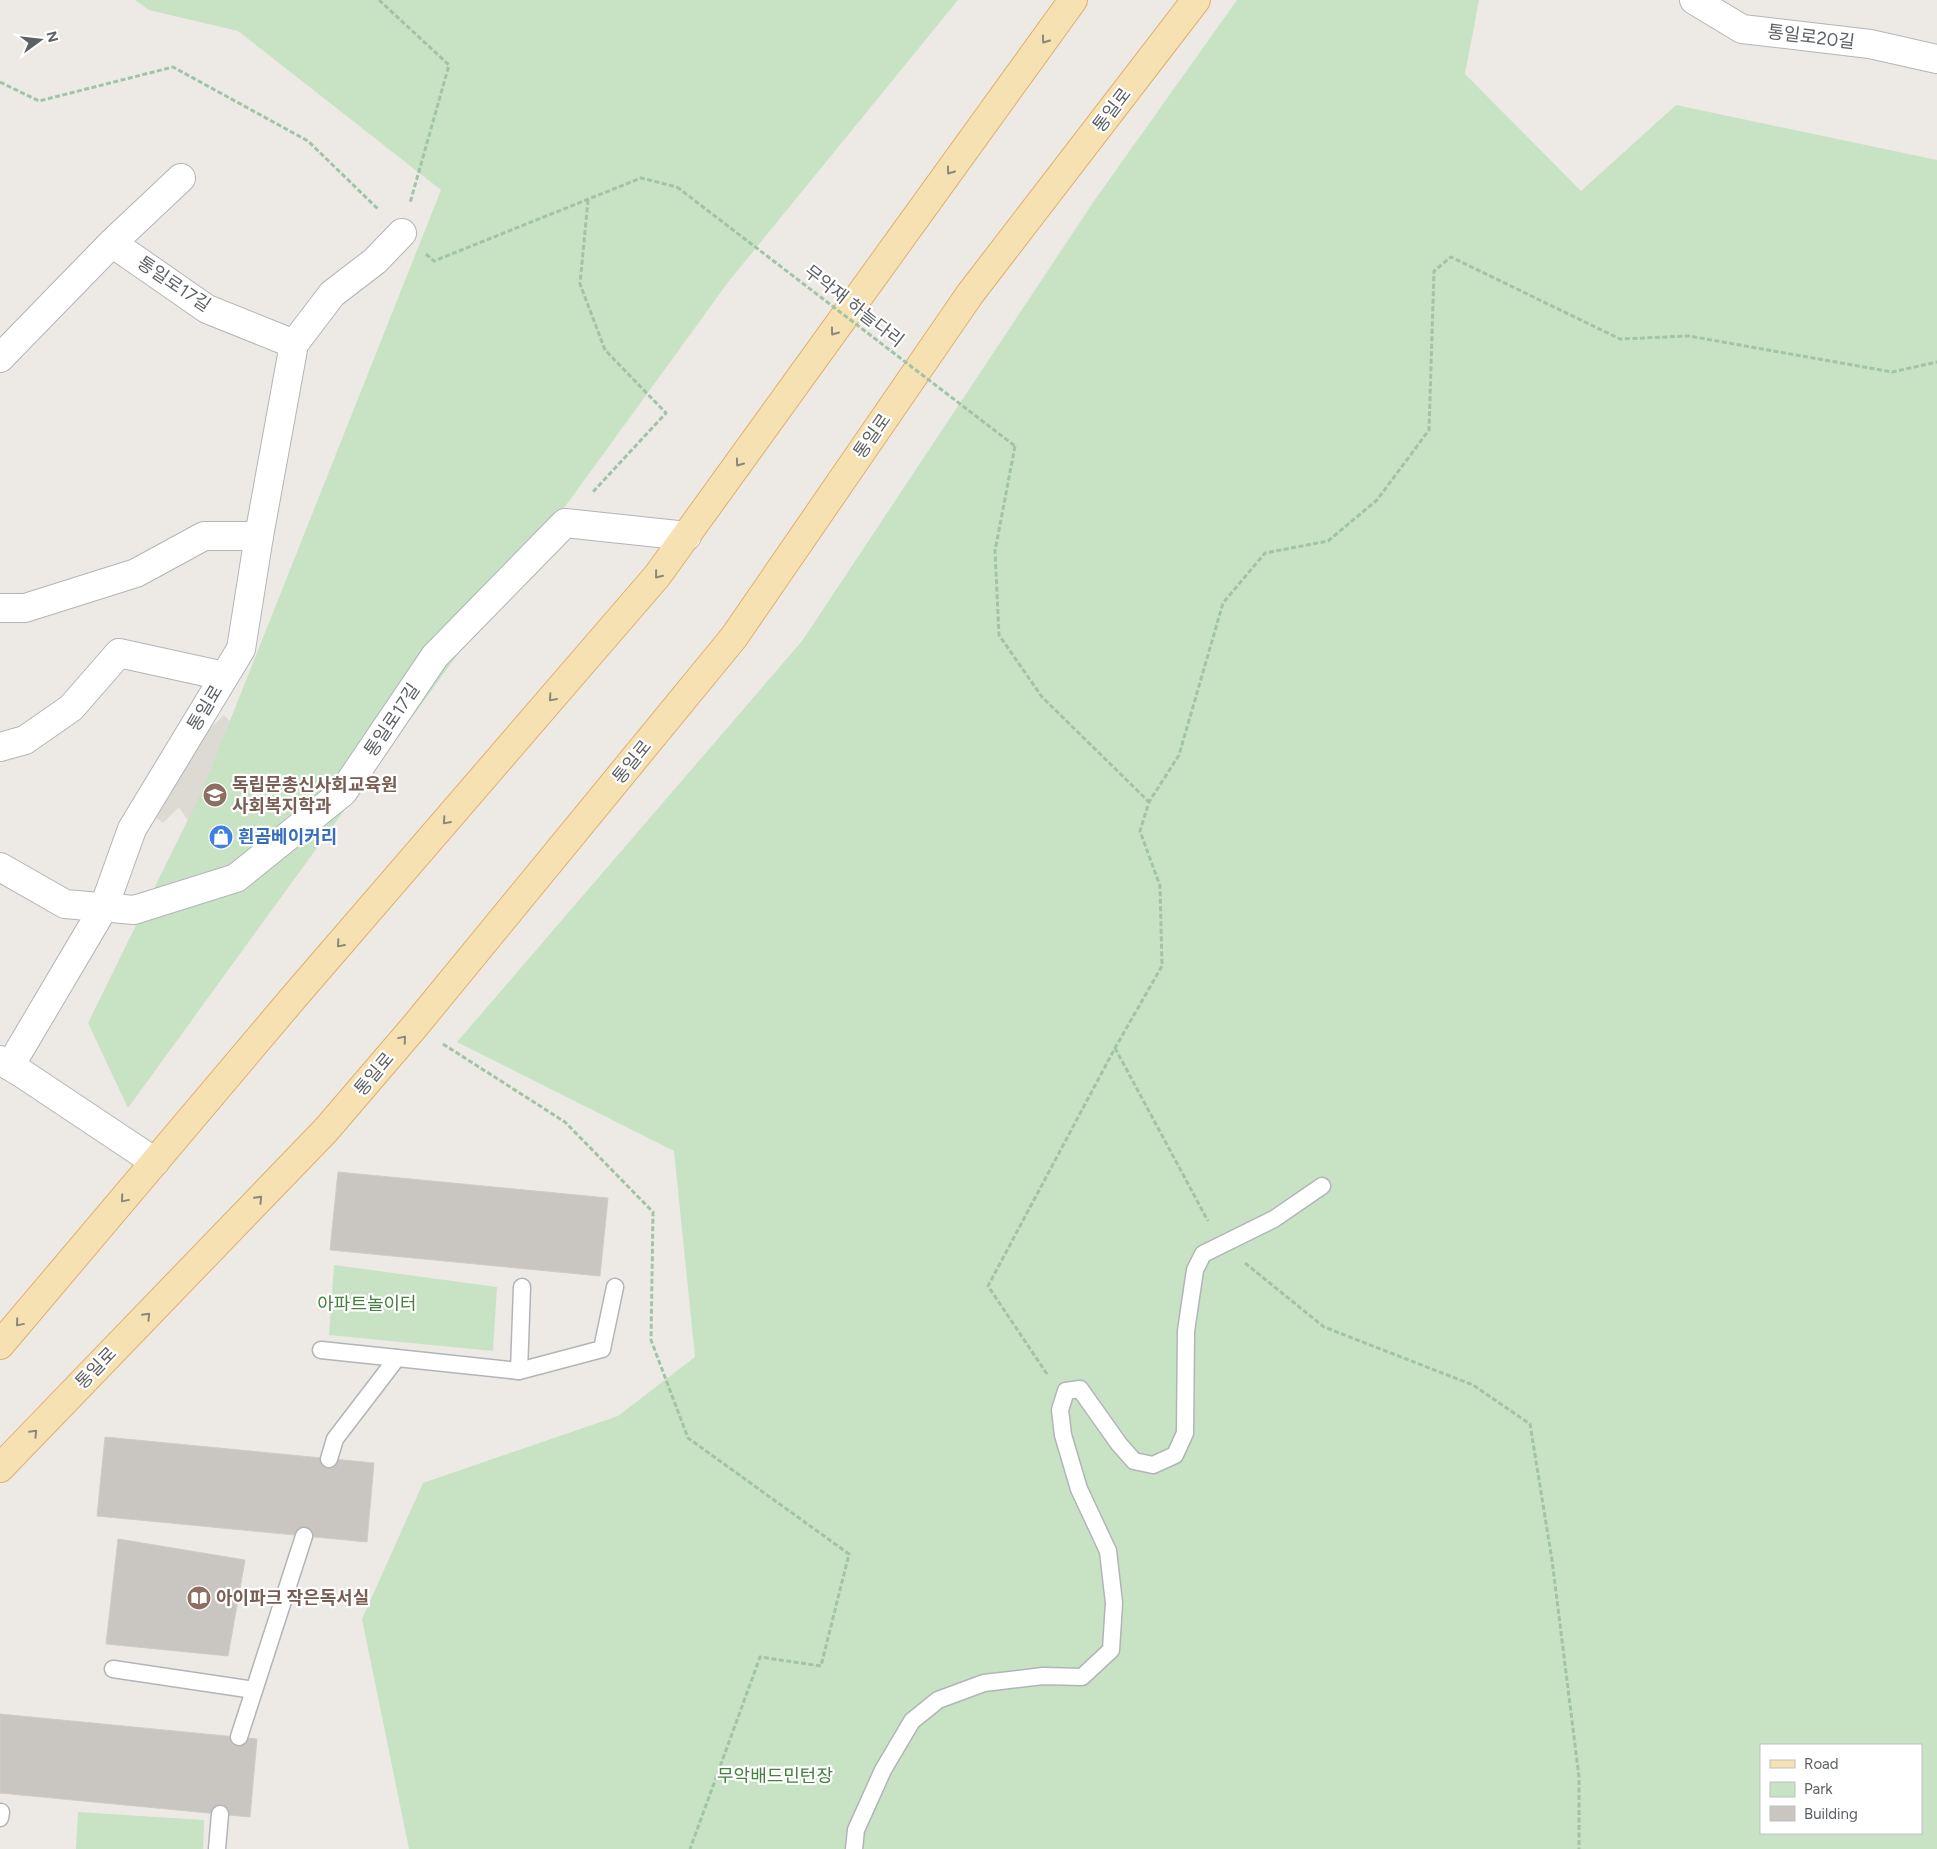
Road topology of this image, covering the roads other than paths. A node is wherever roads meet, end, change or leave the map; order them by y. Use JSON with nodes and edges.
{"nodes":[{"id":1,"x":1074,"y":0,"type":"edge"},
{"id":2,"x":1196,"y":0,"type":"edge"},
{"id":3,"x":1694,"y":0,"type":"edge"},
{"id":4,"x":1936,"y":59,"type":"edge"},
{"id":5,"x":181,"y":178,"type":"dead end"},
{"id":6,"x":402,"y":233,"type":"road end"},
{"id":7,"x":112,"y":243,"type":"junction"},
{"id":8,"x":294,"y":344,"type":"junction"},
{"id":9,"x":0,"y":358,"type":"edge"},
{"id":10,"x":259,"y":536,"type":"junction"},
{"id":11,"x":687,"y":536,"type":"junction"},
{"id":12,"x":0,"y":608,"type":"edge"},
{"id":13,"x":224,"y":676,"type":"junction"},
{"id":14,"x":0,"y":747,"type":"edge"},
{"id":15,"x":0,"y":867,"type":"edge"},
{"id":16,"x":104,"y":907,"type":"junction"},
{"id":17,"x":5,"y":1063,"type":"edge"},
{"id":18,"x":155,"y":1162,"type":"junction"},
{"id":19,"x":1322,"y":1186,"type":"dead end"},
{"id":20,"x":522,"y":1287,"type":"dead end"},
{"id":21,"x":615,"y":1287,"type":"dead end"},
{"id":22,"x":0,"y":1345,"type":"edge"},
{"id":23,"x":321,"y":1350,"type":"dead end"},
{"id":24,"x":397,"y":1358,"type":"junction"},
{"id":25,"x":519,"y":1371,"type":"junction"},
{"id":26,"x":328,"y":1459,"type":"dead end"},
{"id":27,"x":0,"y":1468,"type":"edge"},
{"id":28,"x":304,"y":1536,"type":"dead end"},
{"id":29,"x":113,"y":1669,"type":"dead end"},
{"id":30,"x":254,"y":1690,"type":"junction"},
{"id":31,"x":239,"y":1737,"type":"dead end"},
{"id":32,"x":0,"y":1812,"type":"edge"},
{"id":33,"x":220,"y":1814,"type":"dead end"},
{"id":34,"x":0,"y":1818,"type":"edge"},
{"id":35,"x":218,"y":1849,"type":"edge"},
{"id":36,"x":854,"y":1849,"type":"edge"}],
"edges":[{"from":1,"to":11,"type":"main road","one_way":true},
{"from":27,"to":2,"type":"main road","name":"통일로","one_way":true},
{"from":3,"to":4,"type":"street","name":"통일로20길"},
{"from":5,"to":7,"type":"street"},
{"from":6,"to":8,"type":"street"},
{"from":7,"to":8,"type":"street","name":"통일로17길"},
{"from":7,"to":9,"type":"street"},
{"from":8,"to":10,"type":"street","name":"통일로"},
{"from":10,"to":12,"type":"street"},
{"from":10,"to":13,"type":"street","name":"통일로"},
{"from":11,"to":16,"type":"street","name":"통일로17길"},
{"from":11,"to":18,"type":"main road","one_way":true},
{"from":13,"to":14,"type":"street"},
{"from":13,"to":16,"type":"street","name":"통일로"},
{"from":15,"to":16,"type":"street","name":"통일로17길"},
{"from":16,"to":17,"type":"street","name":"통일로"},
{"from":17,"to":18,"type":"street","name":"통일로"},
{"from":18,"to":22,"type":"main road","one_way":true},
{"from":19,"to":36,"type":"lane"},
{"from":20,"to":25,"type":"lane"},
{"from":21,"to":25,"type":"lane"},
{"from":23,"to":24,"type":"lane"},
{"from":24,"to":25,"type":"lane"},
{"from":24,"to":26,"type":"lane"},
{"from":28,"to":30,"type":"lane"},
{"from":29,"to":30,"type":"lane"},
{"from":30,"to":31,"type":"lane"},
{"from":32,"to":34,"type":"lane"},
{"from":33,"to":35,"type":"lane"}]}
